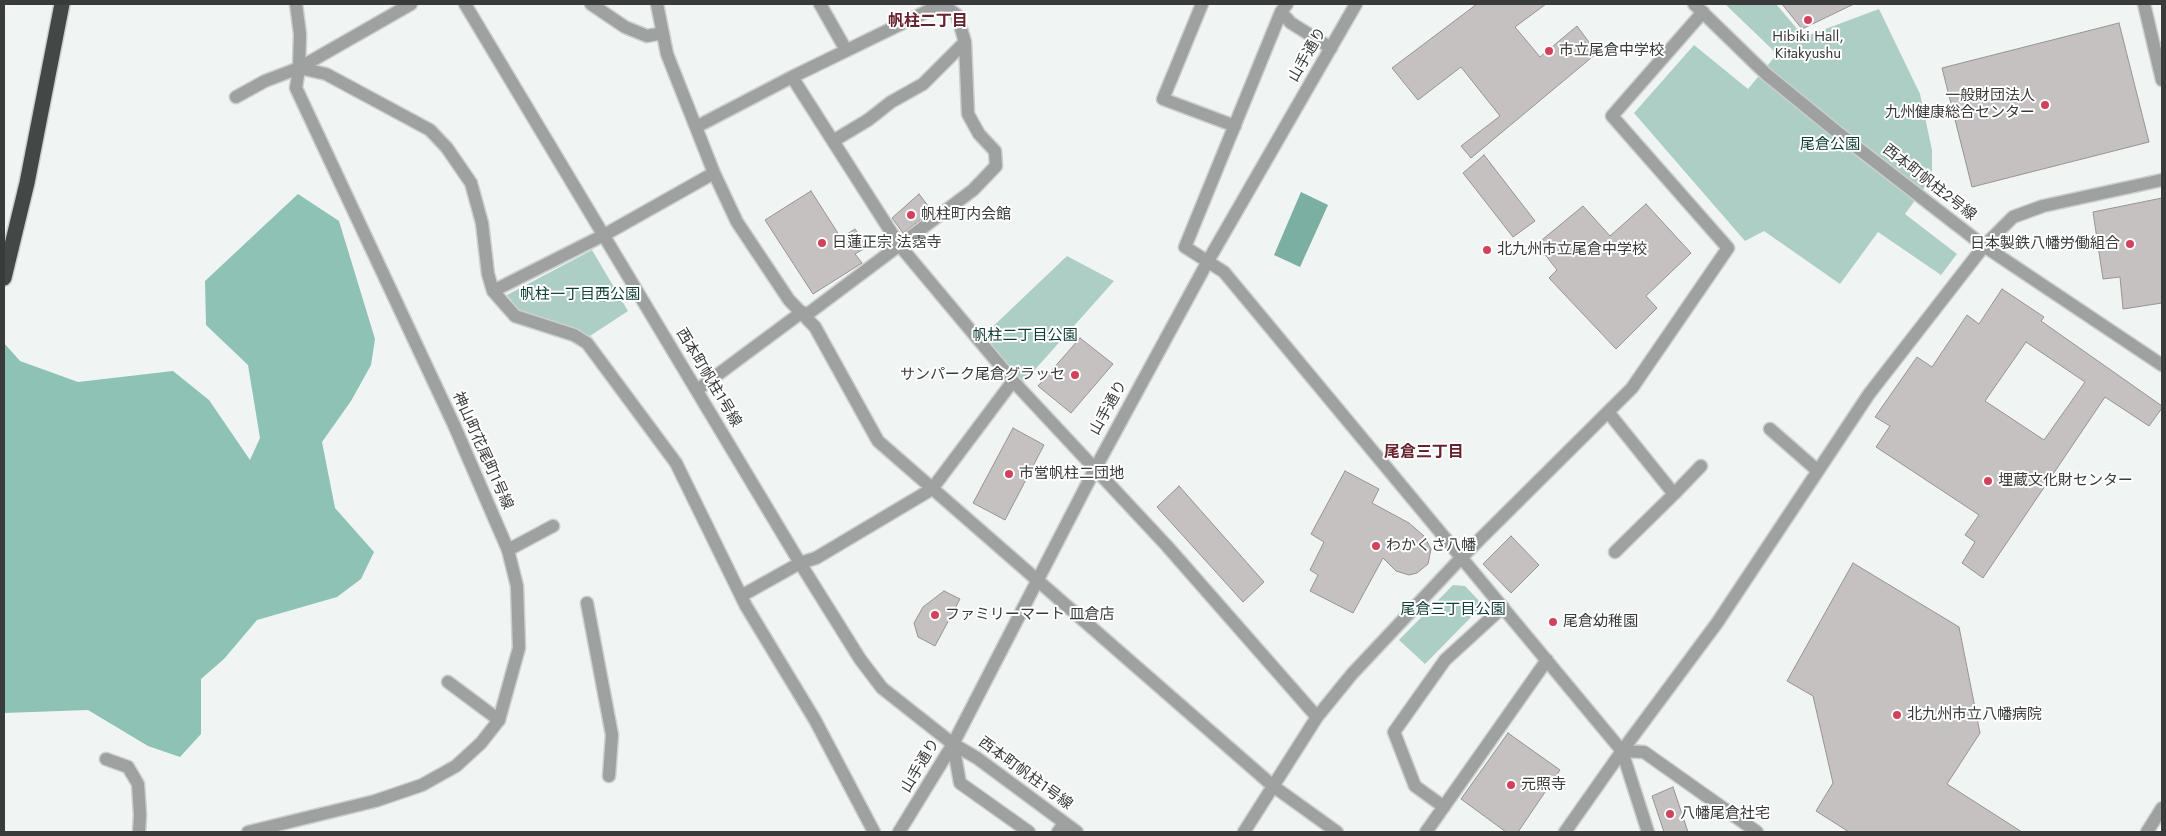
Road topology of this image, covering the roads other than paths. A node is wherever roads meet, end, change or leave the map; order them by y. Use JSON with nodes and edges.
{"nodes":[{"id":1,"x":62,"y":4,"type":"edge"},
{"id":2,"x":296,"y":4,"type":"edge"},
{"id":3,"x":411,"y":4,"type":"edge"},
{"id":4,"x":465,"y":4,"type":"edge"},
{"id":5,"x":591,"y":4,"type":"edge"},
{"id":6,"x":657,"y":4,"type":"edge"},
{"id":7,"x":820,"y":4,"type":"edge"},
{"id":8,"x":942,"y":4,"type":"edge"},
{"id":9,"x":1202,"y":4,"type":"edge"},
{"id":10,"x":1356,"y":4,"type":"edge"},
{"id":11,"x":2144,"y":4,"type":"edge"},
{"id":12,"x":1284,"y":8,"type":"edge"},
{"id":13,"x":1698,"y":8,"type":"edge"},
{"id":14,"x":663,"y":33,"type":"junction"},
{"id":15,"x":965,"y":42,"type":"junction"},
{"id":16,"x":1331,"y":48,"type":"junction"},
{"id":17,"x":846,"y":50,"type":"junction"},
{"id":18,"x":299,"y":68,"type":"junction"},
{"id":19,"x":792,"y":77,"type":"junction"},
{"id":20,"x":2162,"y":80,"type":"edge"},
{"id":21,"x":236,"y":97,"type":"dead end"},
{"id":22,"x":1235,"y":126,"type":"junction"},
{"id":23,"x":696,"y":127,"type":"junction"},
{"id":24,"x":833,"y":141,"type":"junction"},
{"id":25,"x":714,"y":173,"type":"junction"},
{"id":26,"x":2162,"y":180,"type":"edge"},
{"id":27,"x":604,"y":235,"type":"junction"},
{"id":28,"x":900,"y":246,"type":"junction"},
{"id":29,"x":1984,"y":246,"type":"junction"},
{"id":30,"x":1208,"y":261,"type":"junction"},
{"id":31,"x":4,"y":278,"type":"edge"},
{"id":32,"x":493,"y":291,"type":"junction"},
{"id":33,"x":804,"y":314,"type":"junction"},
{"id":34,"x":2162,"y":365,"type":"edge"},
{"id":35,"x":1013,"y":380,"type":"junction"},
{"id":36,"x":697,"y":390,"type":"junction"},
{"id":37,"x":1608,"y":412,"type":"junction"},
{"id":38,"x":1770,"y":429,"type":"dead end"},
{"id":39,"x":1702,"y":466,"type":"dead end"},
{"id":40,"x":1094,"y":469,"type":"junction"},
{"id":41,"x":1818,"y":471,"type":"junction"},
{"id":42,"x":932,"y":489,"type":"junction"},
{"id":43,"x":1674,"y":494,"type":"junction"},
{"id":44,"x":553,"y":526,"type":"dead end"},
{"id":45,"x":508,"y":550,"type":"junction"},
{"id":46,"x":1615,"y":552,"type":"dead end"},
{"id":47,"x":1461,"y":558,"type":"junction"},
{"id":48,"x":800,"y":563,"type":"junction"},
{"id":49,"x":1036,"y":581,"type":"junction"},
{"id":50,"x":741,"y":596,"type":"junction"},
{"id":51,"x":588,"y":604,"type":"dead end"},
{"id":52,"x":1503,"y":607,"type":"junction"},
{"id":53,"x":1547,"y":660,"type":"junction"},
{"id":54,"x":448,"y":682,"type":"dead end"},
{"id":55,"x":1317,"y":717,"type":"junction"},
{"id":56,"x":499,"y":720,"type":"junction"},
{"id":57,"x":953,"y":744,"type":"junction"},
{"id":58,"x":1622,"y":751,"type":"junction"},
{"id":59,"x":106,"y":759,"type":"dead end"},
{"id":60,"x":609,"y":776,"type":"dead end"},
{"id":61,"x":1273,"y":786,"type":"junction"},
{"id":62,"x":1444,"y":807,"type":"junction"},
{"id":63,"x":2162,"y":808,"type":"edge"},
{"id":64,"x":1061,"y":828,"type":"edge"},
{"id":65,"x":278,"y":829,"type":"edge"},
{"id":66,"x":139,"y":832,"type":"edge"},
{"id":67,"x":248,"y":832,"type":"edge"},
{"id":68,"x":874,"y":832,"type":"edge"},
{"id":69,"x":899,"y":832,"type":"edge"},
{"id":70,"x":1029,"y":832,"type":"edge"},
{"id":71,"x":1077,"y":832,"type":"edge"},
{"id":72,"x":1244,"y":832,"type":"edge"},
{"id":73,"x":1337,"y":832,"type":"edge"},
{"id":74,"x":1426,"y":832,"type":"edge"},
{"id":75,"x":1565,"y":832,"type":"edge"},
{"id":76,"x":1648,"y":832,"type":"edge"},
{"id":77,"x":1757,"y":832,"type":"edge"},
{"id":78,"x":2147,"y":832,"type":"edge"}],
"edges":[{"from":1,"to":31,"type":"highway"},
{"from":2,"to":18,"type":"street","name":"神山町花尾町1号線"},
{"from":3,"to":18,"type":"street"},
{"from":4,"to":27,"type":"street","name":"西本町帆柱1号線"},
{"from":5,"to":14,"type":"street"},
{"from":6,"to":14,"type":"street"},
{"from":7,"to":17,"type":"street"},
{"from":8,"to":15,"type":"street"},
{"from":8,"to":17,"type":"street"},
{"from":9,"to":22,"type":"street"},
{"from":10,"to":16,"type":"street","name":"山手通り"},
{"from":11,"to":20,"type":"street"},
{"from":12,"to":16,"type":"street"},
{"from":12,"to":22,"type":"street"},
{"from":13,"to":29,"type":"street","name":"西本町帆柱2号線"},
{"from":13,"to":37,"type":"street"},
{"from":14,"to":23,"type":"street"},
{"from":15,"to":24,"type":"street"},
{"from":15,"to":28,"type":"street"},
{"from":16,"to":30,"type":"street","name":"山手通り"},
{"from":17,"to":19,"type":"street"},
{"from":18,"to":21,"type":"street"},
{"from":18,"to":32,"type":"street"},
{"from":18,"to":45,"type":"street","name":"神山町花尾町1号線"},
{"from":19,"to":23,"type":"street"},
{"from":19,"to":24,"type":"street"},
{"from":22,"to":30,"type":"street"},
{"from":23,"to":25,"type":"street"},
{"from":24,"to":28,"type":"street"},
{"from":25,"to":27,"type":"street"},
{"from":25,"to":33,"type":"street"},
{"from":26,"to":29,"type":"street"},
{"from":27,"to":32,"type":"street"},
{"from":27,"to":36,"type":"street","name":"西本町帆柱1号線"},
{"from":28,"to":33,"type":"street"},
{"from":28,"to":35,"type":"street"},
{"from":29,"to":34,"type":"street","name":"西本町帆柱2号線"},
{"from":29,"to":41,"type":"street"},
{"from":30,"to":40,"type":"street","name":"山手通り"},
{"from":30,"to":47,"type":"street"},
{"from":32,"to":50,"type":"street"},
{"from":33,"to":36,"type":"street"},
{"from":33,"to":42,"type":"street"},
{"from":35,"to":40,"type":"street"},
{"from":35,"to":42,"type":"street"},
{"from":36,"to":48,"type":"street","name":"西本町帆柱1号線"},
{"from":37,"to":43,"type":"street"},
{"from":37,"to":47,"type":"street"},
{"from":38,"to":41,"type":"street"},
{"from":39,"to":43,"type":"street"},
{"from":40,"to":49,"type":"street","name":"山手通り"},
{"from":40,"to":55,"type":"street"},
{"from":41,"to":58,"type":"street"},
{"from":42,"to":48,"type":"street"},
{"from":42,"to":49,"type":"street"},
{"from":43,"to":46,"type":"street"},
{"from":44,"to":45,"type":"street"},
{"from":45,"to":56,"type":"street","name":"神山町花尾町1号線"},
{"from":47,"to":52,"type":"street"},
{"from":47,"to":55,"type":"street"},
{"from":48,"to":50,"type":"street"},
{"from":48,"to":57,"type":"street","name":"西本町帆柱1号線"},
{"from":49,"to":57,"type":"street","name":"山手通り"},
{"from":49,"to":61,"type":"street"},
{"from":50,"to":68,"type":"street"},
{"from":51,"to":60,"type":"street"},
{"from":52,"to":53,"type":"street"},
{"from":52,"to":62,"type":"street"},
{"from":53,"to":58,"type":"street"},
{"from":53,"to":62,"type":"street"},
{"from":54,"to":56,"type":"street"},
{"from":55,"to":61,"type":"street"},
{"from":56,"to":65,"type":"street","name":"神山町花尾町1号線"},
{"from":57,"to":64,"type":"street","name":"西本町帆柱1号線"},
{"from":57,"to":69,"type":"street","name":"山手通り"},
{"from":57,"to":70,"type":"street","name":"西本町帆柱1号線"},
{"from":58,"to":75,"type":"street"},
{"from":58,"to":76,"type":"street"},
{"from":58,"to":77,"type":"street"},
{"from":59,"to":66,"type":"street"},
{"from":61,"to":72,"type":"street"},
{"from":61,"to":73,"type":"street"},
{"from":62,"to":74,"type":"street"},
{"from":63,"to":78,"type":"street"},
{"from":64,"to":71,"type":"street","name":"西本町帆柱1号線"},
{"from":65,"to":67,"type":"street","name":"神山町花尾町1号線"}]}
